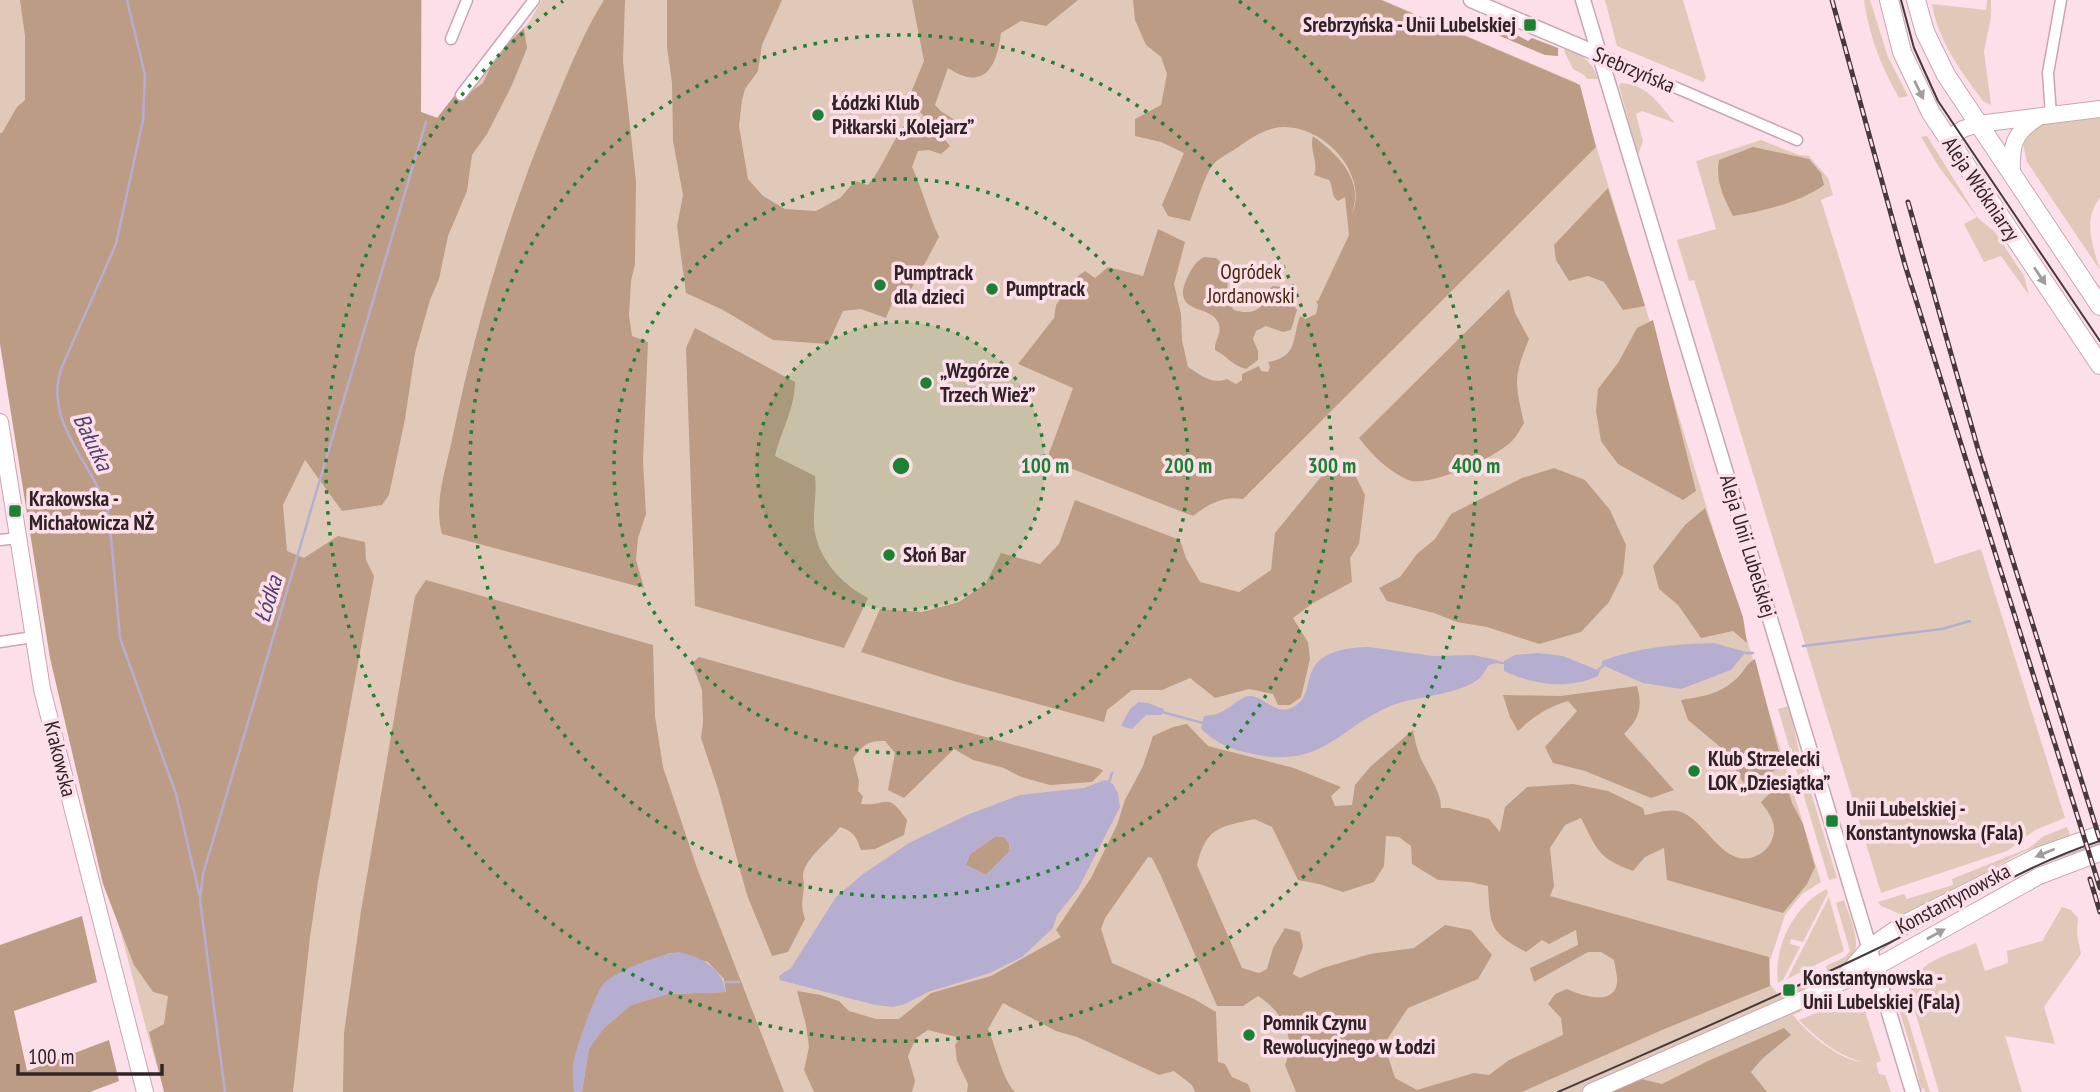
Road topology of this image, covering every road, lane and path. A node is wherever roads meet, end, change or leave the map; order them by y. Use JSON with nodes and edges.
{"nodes":[{"id":1,"x":467,"y":0,"type":"edge"},
{"id":2,"x":534,"y":0,"type":"edge"},
{"id":3,"x":1471,"y":0,"type":"edge"},
{"id":4,"x":1583,"y":0,"type":"edge"},
{"id":5,"x":1889,"y":0,"type":"edge"},
{"id":6,"x":1916,"y":0,"type":"edge"},
{"id":7,"x":2061,"y":0,"type":"edge"},
{"id":8,"x":451,"y":39,"type":"dead end"},
{"id":9,"x":1598,"y":54,"type":"junction"},
{"id":10,"x":461,"y":95,"type":"dead end"},
{"id":11,"x":2100,"y":109,"type":"edge"},
{"id":12,"x":2045,"y":116,"type":"junction"},
{"id":13,"x":1978,"y":124,"type":"junction"},
{"id":14,"x":1947,"y":139,"type":"junction"},
{"id":15,"x":1797,"y":140,"type":"dead end"},
{"id":16,"x":2012,"y":173,"type":"junction"},
{"id":17,"x":2100,"y":306,"type":"edge"},
{"id":18,"x":2100,"y":365,"type":"edge"},
{"id":19,"x":0,"y":422,"type":"edge"},
{"id":20,"x":3,"y":454,"type":"edge"},
{"id":21,"x":18,"y":538,"type":"junction"},
{"id":22,"x":0,"y":540,"type":"edge"},
{"id":23,"x":33,"y":638,"type":"junction"},
{"id":24,"x":0,"y":642,"type":"edge"},
{"id":25,"x":2096,"y":836,"type":"edge"},
{"id":26,"x":2098,"y":853,"type":"edge"},
{"id":27,"x":1870,"y":947,"type":"junction"},
{"id":28,"x":1876,"y":967,"type":"junction"},
{"id":29,"x":1832,"y":987,"type":"junction"},
{"id":30,"x":145,"y":1092,"type":"edge"},
{"id":31,"x":1591,"y":1092,"type":"edge"},
{"id":32,"x":1913,"y":1092,"type":"edge"}],
"edges":[{"from":1,"to":8,"type":"street"},
{"from":2,"to":10,"type":"street"},
{"from":3,"to":9,"type":"street","name":"Srebrzyńska"},
{"from":4,"to":9,"type":"street","name":"Aleja Unii Lubelskiej"},
{"from":5,"to":14,"type":"main road","name":"Aleja Włókniarzy","one_way":true},
{"from":6,"to":13,"type":"main road","name":"Aleja Włókniarzy"},
{"from":7,"to":12,"type":"street"},
{"from":9,"to":15,"type":"street","name":"Srebrzyńska"},
{"from":9,"to":27,"type":"street","name":"Aleja Unii Lubelskiej"},
{"from":11,"to":12,"type":"main road"},
{"from":12,"to":13,"type":"main road"},
{"from":12,"to":16,"type":"main road"},
{"from":13,"to":14,"type":"main road"},
{"from":13,"to":16,"type":"main road","name":"Aleja Włókniarzy"},
{"from":14,"to":18,"type":"main road","name":"Aleja Włókniarzy","one_way":true},
{"from":16,"to":17,"type":"main road","name":"Aleja Włókniarzy"},
{"from":19,"to":20,"type":"main road","name":"Krakowska"},
{"from":20,"to":21,"type":"main road","name":"Krakowska"},
{"from":21,"to":22,"type":"street"},
{"from":21,"to":23,"type":"main road","name":"Krakowska"},
{"from":23,"to":24,"type":"street"},
{"from":23,"to":30,"type":"main road","name":"Krakowska"},
{"from":25,"to":27,"type":"main road","name":"Konstantynowska","one_way":true},
{"from":28,"to":26,"type":"main road","name":"Konstantynowska","one_way":true},
{"from":27,"to":28,"type":"street","name":"Aleja Unii Lubelskiej"},
{"from":27,"to":29,"type":"main road","name":"Konstantynowska"},
{"from":28,"to":29,"type":"main road","name":"Konstantynowska"},
{"from":28,"to":32,"type":"street","name":"Aleja Unii Lubelskiej"},
{"from":29,"to":31,"type":"main road","name":"Konstantynowska"}]}
